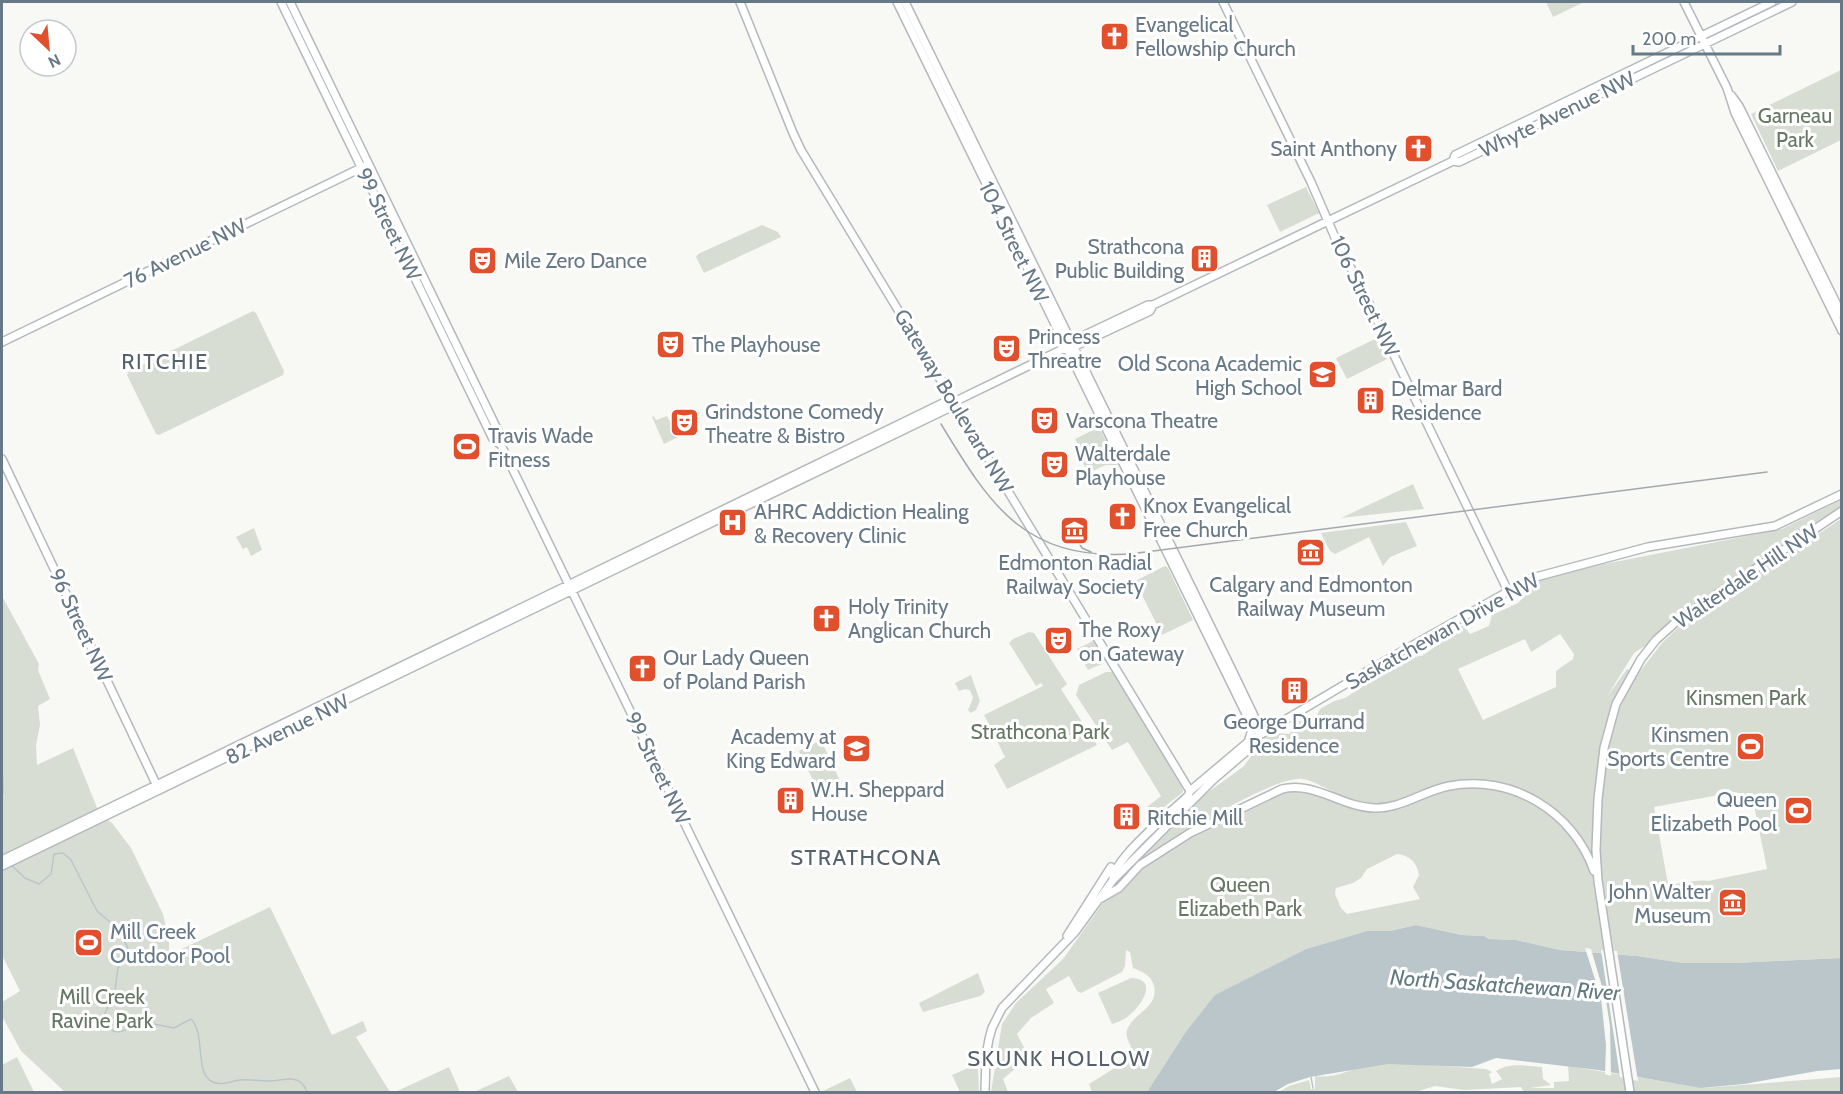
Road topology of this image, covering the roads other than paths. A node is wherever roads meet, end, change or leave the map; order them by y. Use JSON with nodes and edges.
{"nodes":[{"id":1,"x":281,"y":2,"type":"edge"},
{"id":2,"x":290,"y":2,"type":"edge"},
{"id":3,"x":740,"y":2,"type":"edge"},
{"id":4,"x":897,"y":2,"type":"edge"},
{"id":5,"x":905,"y":2,"type":"edge"},
{"id":6,"x":1223,"y":2,"type":"edge"},
{"id":7,"x":1684,"y":2,"type":"edge"},
{"id":8,"x":1772,"y":2,"type":"edge"},
{"id":9,"x":1791,"y":2,"type":"edge"},
{"id":10,"x":1701,"y":36,"type":"junction"},
{"id":11,"x":1705,"y":43,"type":"junction"},
{"id":12,"x":1727,"y":88,"type":"junction"},
{"id":13,"x":1452,"y":161,"type":"junction"},
{"id":14,"x":370,"y":164,"type":"junction"},
{"id":15,"x":362,"y":167,"type":"junction"},
{"id":16,"x":1328,"y":221,"type":"junction"},
{"id":17,"x":1842,"y":315,"type":"edge"},
{"id":18,"x":1842,"y":331,"type":"edge"},
{"id":19,"x":2,"y":342,"type":"edge"},
{"id":20,"x":1070,"y":346,"type":"junction"},
{"id":21,"x":954,"y":402,"type":"junction"},
{"id":22,"x":501,"y":445,"type":"junction"},
{"id":23,"x":2,"y":459,"type":"edge"},
{"id":24,"x":1842,"y":494,"type":"edge"},
{"id":25,"x":1842,"y":511,"type":"edge"},
{"id":26,"x":571,"y":587,"type":"junction"},
{"id":27,"x":1508,"y":591,"type":"junction"},
{"id":28,"x":1256,"y":720,"type":"junction"},
{"id":29,"x":1274,"y":727,"type":"junction"},
{"id":30,"x":1259,"y":735,"type":"junction"},
{"id":31,"x":1248,"y":742,"type":"junction"},
{"id":32,"x":1213,"y":780,"type":"junction"},
{"id":33,"x":156,"y":783,"type":"junction"},
{"id":34,"x":160,"y":791,"type":"junction"},
{"id":35,"x":1190,"y":791,"type":"junction"},
{"id":36,"x":90,"y":820,"type":"junction"},
{"id":37,"x":1127,"y":853,"type":"junction"},
{"id":38,"x":2,"y":860,"type":"edge"},
{"id":39,"x":2,"y":866,"type":"edge"},
{"id":40,"x":1113,"y":880,"type":"junction"},
{"id":41,"x":1598,"y":881,"type":"junction"},
{"id":42,"x":1122,"y":883,"type":"junction"},
{"id":43,"x":1098,"y":900,"type":"junction"},
{"id":44,"x":1061,"y":946,"type":"junction"},
{"id":45,"x":815,"y":1092,"type":"edge"},
{"id":46,"x":984,"y":1092,"type":"edge"},
{"id":47,"x":1630,"y":1092,"type":"edge"}],
"edges":[{"from":1,"to":15,"type":"main road","name":"99 Street NW"},
{"from":2,"to":14,"type":"main road","name":"99 Street NW"},
{"from":3,"to":21,"type":"main road","name":"Gateway Boulevard NW"},
{"from":4,"to":20,"type":"main road","name":"104 Street NW"},
{"from":5,"to":20,"type":"main road","name":"104 Street NW"},
{"from":6,"to":16,"type":"main road","name":"106 Street NW"},
{"from":7,"to":10,"type":"main road"},
{"from":8,"to":10,"type":"main road","name":"Whyte Avenue NW"},
{"from":9,"to":11,"type":"main road","name":"Whyte Avenue NW"},
{"from":10,"to":11,"type":"main road"},
{"from":10,"to":13,"type":"main road","name":"Whyte Avenue NW"},
{"from":11,"to":12,"type":"main road"},
{"from":11,"to":13,"type":"main road","name":"Whyte Avenue NW"},
{"from":12,"to":17,"type":"main road"},
{"from":12,"to":18,"type":"main road"},
{"from":13,"to":16,"type":"main road","name":"Whyte Avenue NW"},
{"from":14,"to":15,"type":"main road","name":"76 Avenue NW"},
{"from":14,"to":22,"type":"main road","name":"99 Street NW"},
{"from":15,"to":19,"type":"main road","name":"76 Avenue NW"},
{"from":15,"to":22,"type":"main road","name":"99 Street NW"},
{"from":16,"to":20,"type":"main road","name":"Whyte Avenue NW"},
{"from":16,"to":27,"type":"main road","name":"106 Street NW"},
{"from":20,"to":21,"type":"main road","name":"Whyte Avenue NW"},
{"from":20,"to":28,"type":"main road","name":"104 Street NW"},
{"from":20,"to":31,"type":"main road","name":"104 Street NW"},
{"from":21,"to":26,"type":"main road","name":"Whyte Avenue NW"},
{"from":21,"to":35,"type":"main road","name":"Gateway Boulevard NW"},
{"from":22,"to":26,"type":"main road","name":"99 Street NW"},
{"from":23,"to":33,"type":"main road","name":"96 Street NW"},
{"from":24,"to":27,"type":"main road","name":"Saskatchewan Drive NW"},
{"from":25,"to":41,"type":"main road","name":"Walterdale Hill NW"},
{"from":26,"to":33,"type":"main road","name":"82 Avenue NW"},
{"from":26,"to":34,"type":"main road","name":"82 Avenue NW"},
{"from":26,"to":45,"type":"main road","name":"99 Street NW"},
{"from":27,"to":29,"type":"main road","name":"Saskatchewan Drive NW"},
{"from":28,"to":29,"type":"main road"},
{"from":28,"to":30,"type":"main road","name":"104 Street NW"},
{"from":29,"to":30,"type":"main road","name":"Saskatchewan Drive NW"},
{"from":30,"to":31,"type":"main road","name":"Saskatchewan Drive NW"},
{"from":30,"to":32,"type":"main road","name":"Saskatchewan Drive NW"},
{"from":31,"to":35,"type":"main road","name":"Saskatchewan Drive NW"},
{"from":32,"to":35,"type":"main road"},
{"from":32,"to":40,"type":"main road","name":"Saskatchewan Drive NW"},
{"from":33,"to":34,"type":"main road","name":"96 Street NW"},
{"from":33,"to":36,"type":"main road","name":"82 Avenue NW"},
{"from":34,"to":36,"type":"main road","name":"82 Avenue NW"},
{"from":35,"to":37,"type":"main road","name":"Saskatchewan Drive NW"},
{"from":36,"to":38,"type":"main road","name":"82 Avenue NW"},
{"from":36,"to":39,"type":"main road","name":"82 Avenue NW"},
{"from":37,"to":40,"type":"main road","name":"Saskatchewan Drive NW"},
{"from":37,"to":44,"type":"main road","name":"Saskatchewan Drive NW"},
{"from":40,"to":42,"type":"main road"},
{"from":40,"to":43,"type":"main road","name":"Saskatchewan Drive NW"},
{"from":41,"to":42,"type":"main road"},
{"from":41,"to":47,"type":"main road","name":"Walterdale Hill NW"},
{"from":42,"to":43,"type":"main road"},
{"from":43,"to":44,"type":"main road","name":"Saskatchewan Drive NW"},
{"from":44,"to":46,"type":"main road","name":"Saskatchewan Drive NW"}]}
